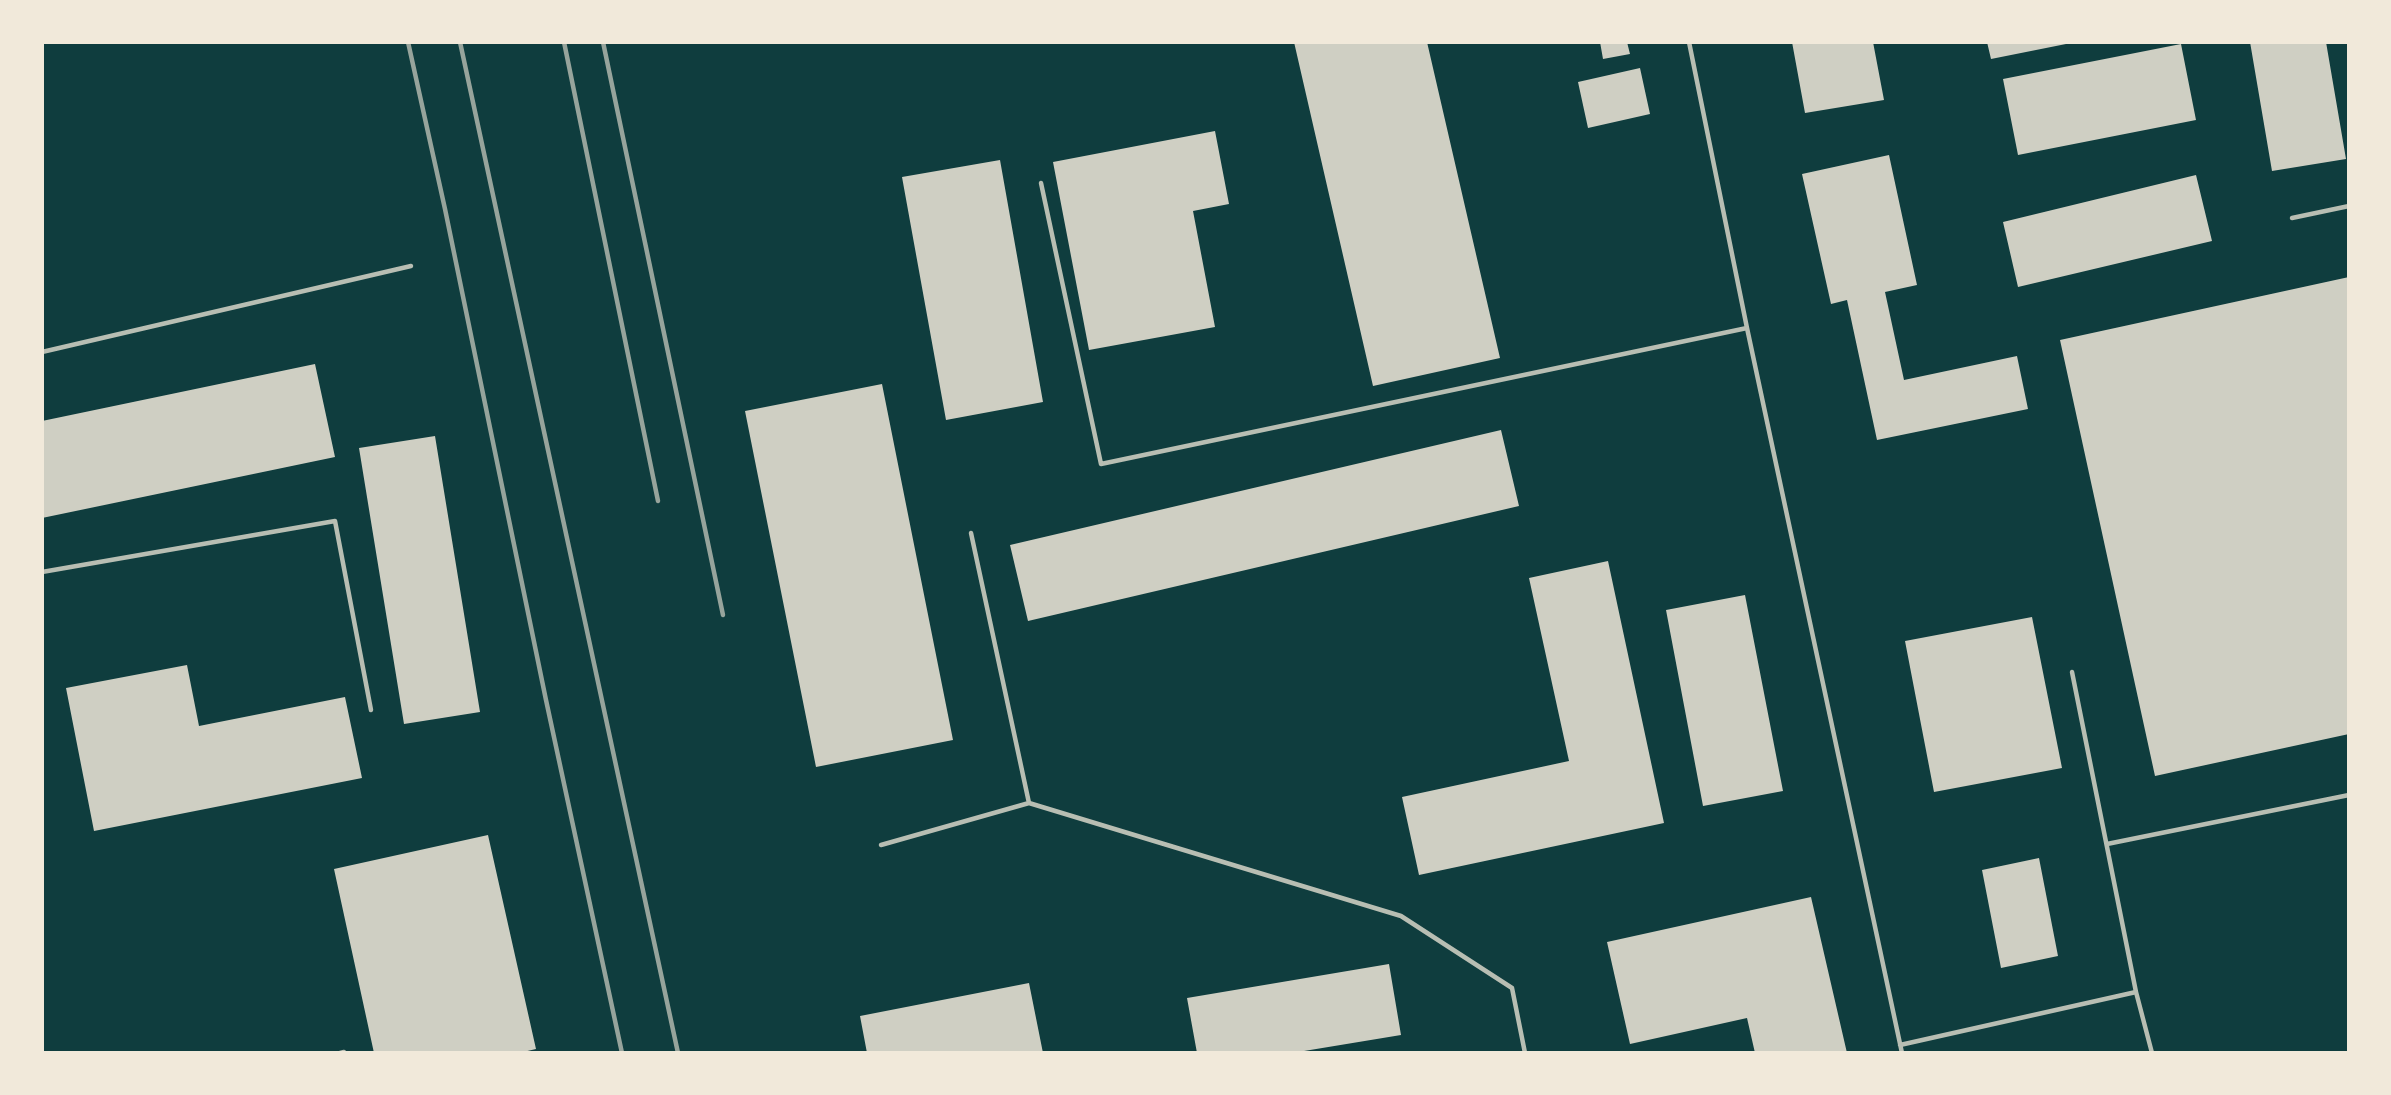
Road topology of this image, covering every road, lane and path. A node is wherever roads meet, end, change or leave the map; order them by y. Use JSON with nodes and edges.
{"nodes":[{"id":1,"x":1689,"y":42,"type":"edge"},
{"id":2,"x":1041,"y":183,"type":"dead end"},
{"id":3,"x":2349,"y":206,"type":"edge"},
{"id":4,"x":2292,"y":218,"type":"dead end"},
{"id":5,"x":411,"y":266,"type":"dead end"},
{"id":6,"x":1747,"y":328,"type":"junction"},
{"id":7,"x":42,"y":352,"type":"edge"},
{"id":8,"x":972,"y":533,"type":"dead end"},
{"id":9,"x":42,"y":572,"type":"edge"},
{"id":10,"x":2072,"y":672,"type":"dead end"},
{"id":11,"x":371,"y":710,"type":"dead end"},
{"id":12,"x":2349,"y":795,"type":"edge"},
{"id":13,"x":1029,"y":803,"type":"junction"},
{"id":14,"x":2107,"y":844,"type":"junction"},
{"id":15,"x":881,"y":845,"type":"dead end"},
{"id":16,"x":2136,"y":992,"type":"junction"},
{"id":17,"x":1900,"y":1045,"type":"junction"},
{"id":18,"x":1525,"y":1053,"type":"edge"},
{"id":19,"x":1902,"y":1053,"type":"edge"},
{"id":20,"x":2152,"y":1053,"type":"edge"}],
"edges":[{"from":1,"to":6,"type":"lane"},
{"from":2,"to":6,"type":"lane"},
{"from":3,"to":4,"type":"lane"},
{"from":5,"to":7,"type":"lane"},
{"from":6,"to":17,"type":"lane"},
{"from":8,"to":13,"type":"lane"},
{"from":9,"to":11,"type":"lane"},
{"from":10,"to":14,"type":"lane"},
{"from":12,"to":14,"type":"lane"},
{"from":13,"to":15,"type":"lane"},
{"from":13,"to":18,"type":"lane"},
{"from":14,"to":16,"type":"lane"},
{"from":16,"to":17,"type":"lane"},
{"from":16,"to":20,"type":"lane"},
{"from":17,"to":19,"type":"lane"}]}
